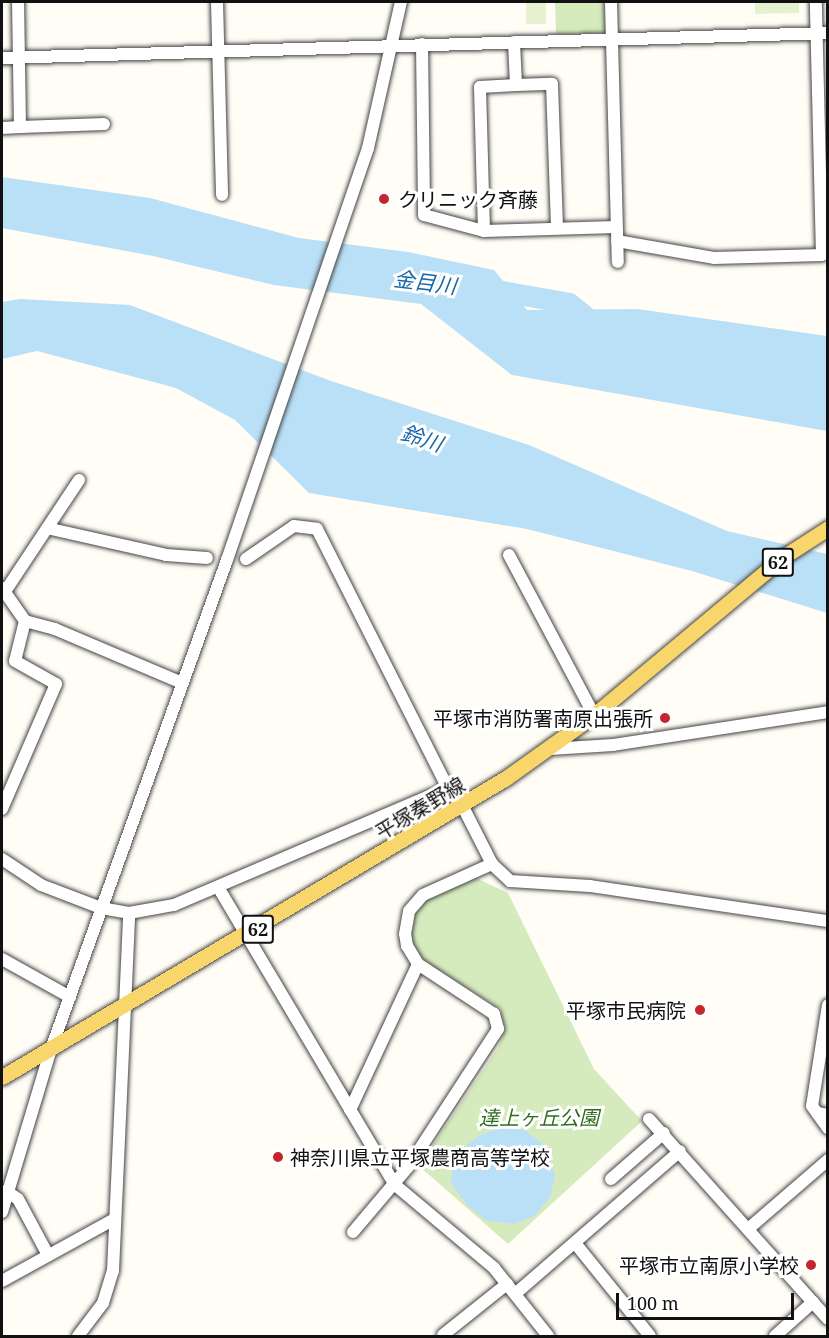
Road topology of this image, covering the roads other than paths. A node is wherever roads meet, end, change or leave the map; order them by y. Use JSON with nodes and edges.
{"nodes":[{"id":1,"x":18,"y":2,"type":"edge"},
{"id":2,"x":217,"y":2,"type":"edge"},
{"id":3,"x":401,"y":2,"type":"edge"},
{"id":4,"x":611,"y":2,"type":"edge"},
{"id":5,"x":816,"y":2,"type":"edge"},
{"id":6,"x":822,"y":33,"type":"edge"},
{"id":7,"x":612,"y":39,"type":"junction"},
{"id":8,"x":514,"y":42,"type":"junction"},
{"id":9,"x":422,"y":44,"type":"junction"},
{"id":10,"x":393,"y":45,"type":"junction"},
{"id":11,"x":218,"y":51,"type":"junction"},
{"id":12,"x":20,"y":57,"type":"junction"},
{"id":13,"x":2,"y":58,"type":"edge"},
{"id":14,"x":516,"y":85,"type":"junction"},
{"id":15,"x":104,"y":124,"type":"dead end"},
{"id":16,"x":20,"y":127,"type":"junction"},
{"id":17,"x":2,"y":128,"type":"edge"},
{"id":18,"x":222,"y":195,"type":"dead end"},
{"id":19,"x":616,"y":227,"type":"junction"},
{"id":20,"x":557,"y":228,"type":"junction"},
{"id":21,"x":484,"y":231,"type":"junction"},
{"id":22,"x":617,"y":241,"type":"junction"},
{"id":23,"x":618,"y":262,"type":"dead end"},
{"id":24,"x":79,"y":480,"type":"dead end"},
{"id":25,"x":828,"y":528,"type":"edge"},
{"id":26,"x":51,"y":529,"type":"junction"},
{"id":27,"x":509,"y":555,"type":"dead end"},
{"id":28,"x":207,"y":558,"type":"dead end"},
{"id":29,"x":246,"y":559,"type":"dead end"},
{"id":30,"x":4,"y":589,"type":"edge"},
{"id":31,"x":26,"y":621,"type":"junction"},
{"id":32,"x":182,"y":683,"type":"junction"},
{"id":33,"x":828,"y":712,"type":"edge"},
{"id":34,"x":594,"y":715,"type":"junction"},
{"id":35,"x":550,"y":748,"type":"junction"},
{"id":36,"x":448,"y":788,"type":"junction"},
{"id":37,"x":463,"y":807,"type":"junction"},
{"id":38,"x":2,"y":809,"type":"edge"},
{"id":39,"x":2,"y":859,"type":"edge"},
{"id":40,"x":492,"y":864,"type":"junction"},
{"id":41,"x":218,"y":887,"type":"junction"},
{"id":42,"x":101,"y":908,"type":"junction"},
{"id":43,"x":129,"y":913,"type":"junction"},
{"id":44,"x":828,"y":921,"type":"edge"},
{"id":45,"x":245,"y":936,"type":"junction"},
{"id":46,"x":2,"y":959,"type":"edge"},
{"id":47,"x":418,"y":964,"type":"junction"},
{"id":48,"x":70,"y":997,"type":"junction"},
{"id":49,"x":127,"y":1001,"type":"junction"},
{"id":50,"x":828,"y":1005,"type":"edge"},
{"id":51,"x":51,"y":1049,"type":"junction"},
{"id":52,"x":2,"y":1077,"type":"edge"},
{"id":53,"x":350,"y":1110,"type":"junction"},
{"id":54,"x":822,"y":1114,"type":"edge"},
{"id":55,"x":650,"y":1119,"type":"dead end"},
{"id":56,"x":828,"y":1128,"type":"edge"},
{"id":57,"x":664,"y":1133,"type":"junction"},
{"id":58,"x":680,"y":1151,"type":"junction"},
{"id":59,"x":828,"y":1160,"type":"edge"},
{"id":60,"x":611,"y":1179,"type":"dead end"},
{"id":61,"x":394,"y":1184,"type":"junction"},
{"id":62,"x":6,"y":1191,"type":"junction"},
{"id":63,"x":2,"y":1212,"type":"edge"},
{"id":64,"x":115,"y":1220,"type":"junction"},
{"id":65,"x":748,"y":1229,"type":"junction"},
{"id":66,"x":353,"y":1232,"type":"dead end"},
{"id":67,"x":575,"y":1243,"type":"junction"},
{"id":68,"x":48,"y":1255,"type":"junction"},
{"id":69,"x":2,"y":1281,"type":"edge"},
{"id":70,"x":511,"y":1289,"type":"junction"},
{"id":71,"x":813,"y":1302,"type":"junction"},
{"id":72,"x":828,"y":1319,"type":"edge"},
{"id":73,"x":442,"y":1335,"type":"edge"},
{"id":74,"x":78,"y":1336,"type":"edge"},
{"id":75,"x":548,"y":1336,"type":"edge"},
{"id":76,"x":650,"y":1336,"type":"edge"},
{"id":77,"x":775,"y":1336,"type":"edge"}],
"edges":[{"from":1,"to":12,"type":"street"},
{"from":2,"to":11,"type":"street"},
{"from":3,"to":10,"type":"street"},
{"from":4,"to":7,"type":"street"},
{"from":5,"to":6,"type":"street"},
{"from":6,"to":7,"type":"street"},
{"from":6,"to":22,"type":"street"},
{"from":7,"to":8,"type":"street"},
{"from":7,"to":19,"type":"street"},
{"from":8,"to":9,"type":"street"},
{"from":8,"to":14,"type":"street"},
{"from":9,"to":10,"type":"street"},
{"from":9,"to":21,"type":"street"},
{"from":10,"to":11,"type":"street"},
{"from":10,"to":32,"type":"street"},
{"from":11,"to":12,"type":"street"},
{"from":11,"to":18,"type":"street"},
{"from":12,"to":13,"type":"street"},
{"from":12,"to":16,"type":"street"},
{"from":14,"to":20,"type":"street"},
{"from":14,"to":21,"type":"street"},
{"from":15,"to":16,"type":"street"},
{"from":16,"to":17,"type":"street"},
{"from":19,"to":20,"type":"street"},
{"from":19,"to":22,"type":"street"},
{"from":20,"to":21,"type":"street"},
{"from":22,"to":23,"type":"street"},
{"from":24,"to":26,"type":"street"},
{"from":25,"to":34,"type":"main road","name":"平塚秦野線","number":"62"},
{"from":26,"to":28,"type":"street"},
{"from":26,"to":30,"type":"street"},
{"from":27,"to":34,"type":"street"},
{"from":29,"to":36,"type":"street"},
{"from":30,"to":31,"type":"street"},
{"from":31,"to":32,"type":"street"},
{"from":31,"to":38,"type":"street"},
{"from":32,"to":42,"type":"street"},
{"from":33,"to":35,"type":"street"},
{"from":34,"to":35,"type":"main road","name":"平塚秦野線","number":"62"},
{"from":35,"to":37,"type":"main road","name":"平塚秦野線","number":"62"},
{"from":36,"to":37,"type":"street"},
{"from":36,"to":41,"type":"street"},
{"from":37,"to":40,"type":"street"},
{"from":37,"to":45,"type":"main road","name":"平塚秦野線","number":"62"},
{"from":39,"to":42,"type":"street"},
{"from":40,"to":44,"type":"street"},
{"from":40,"to":47,"type":"street"},
{"from":41,"to":43,"type":"street"},
{"from":41,"to":45,"type":"street"},
{"from":42,"to":43,"type":"street"},
{"from":42,"to":48,"type":"street"},
{"from":43,"to":49,"type":"street"},
{"from":45,"to":49,"type":"main road","name":"平塚秦野線","number":"62"},
{"from":45,"to":53,"type":"street"},
{"from":46,"to":48,"type":"street"},
{"from":47,"to":53,"type":"street"},
{"from":47,"to":61,"type":"street"},
{"from":48,"to":51,"type":"street"},
{"from":49,"to":51,"type":"main road","name":"平塚秦野線","number":"62"},
{"from":49,"to":64,"type":"street"},
{"from":50,"to":54,"type":"street"},
{"from":51,"to":52,"type":"main road","name":"平塚秦野線","number":"62"},
{"from":51,"to":62,"type":"street"},
{"from":53,"to":61,"type":"street"},
{"from":54,"to":56,"type":"street"},
{"from":55,"to":57,"type":"street"},
{"from":57,"to":58,"type":"street"},
{"from":57,"to":60,"type":"street"},
{"from":58,"to":65,"type":"street"},
{"from":58,"to":67,"type":"street"},
{"from":59,"to":65,"type":"street"},
{"from":61,"to":66,"type":"street"},
{"from":61,"to":70,"type":"street"},
{"from":62,"to":63,"type":"street"},
{"from":62,"to":68,"type":"street"},
{"from":64,"to":68,"type":"street"},
{"from":64,"to":74,"type":"street"},
{"from":65,"to":71,"type":"street"},
{"from":67,"to":70,"type":"street"},
{"from":67,"to":76,"type":"street"},
{"from":68,"to":69,"type":"street"},
{"from":70,"to":73,"type":"street"},
{"from":70,"to":75,"type":"street"},
{"from":71,"to":72,"type":"street"},
{"from":71,"to":77,"type":"street"}]}
